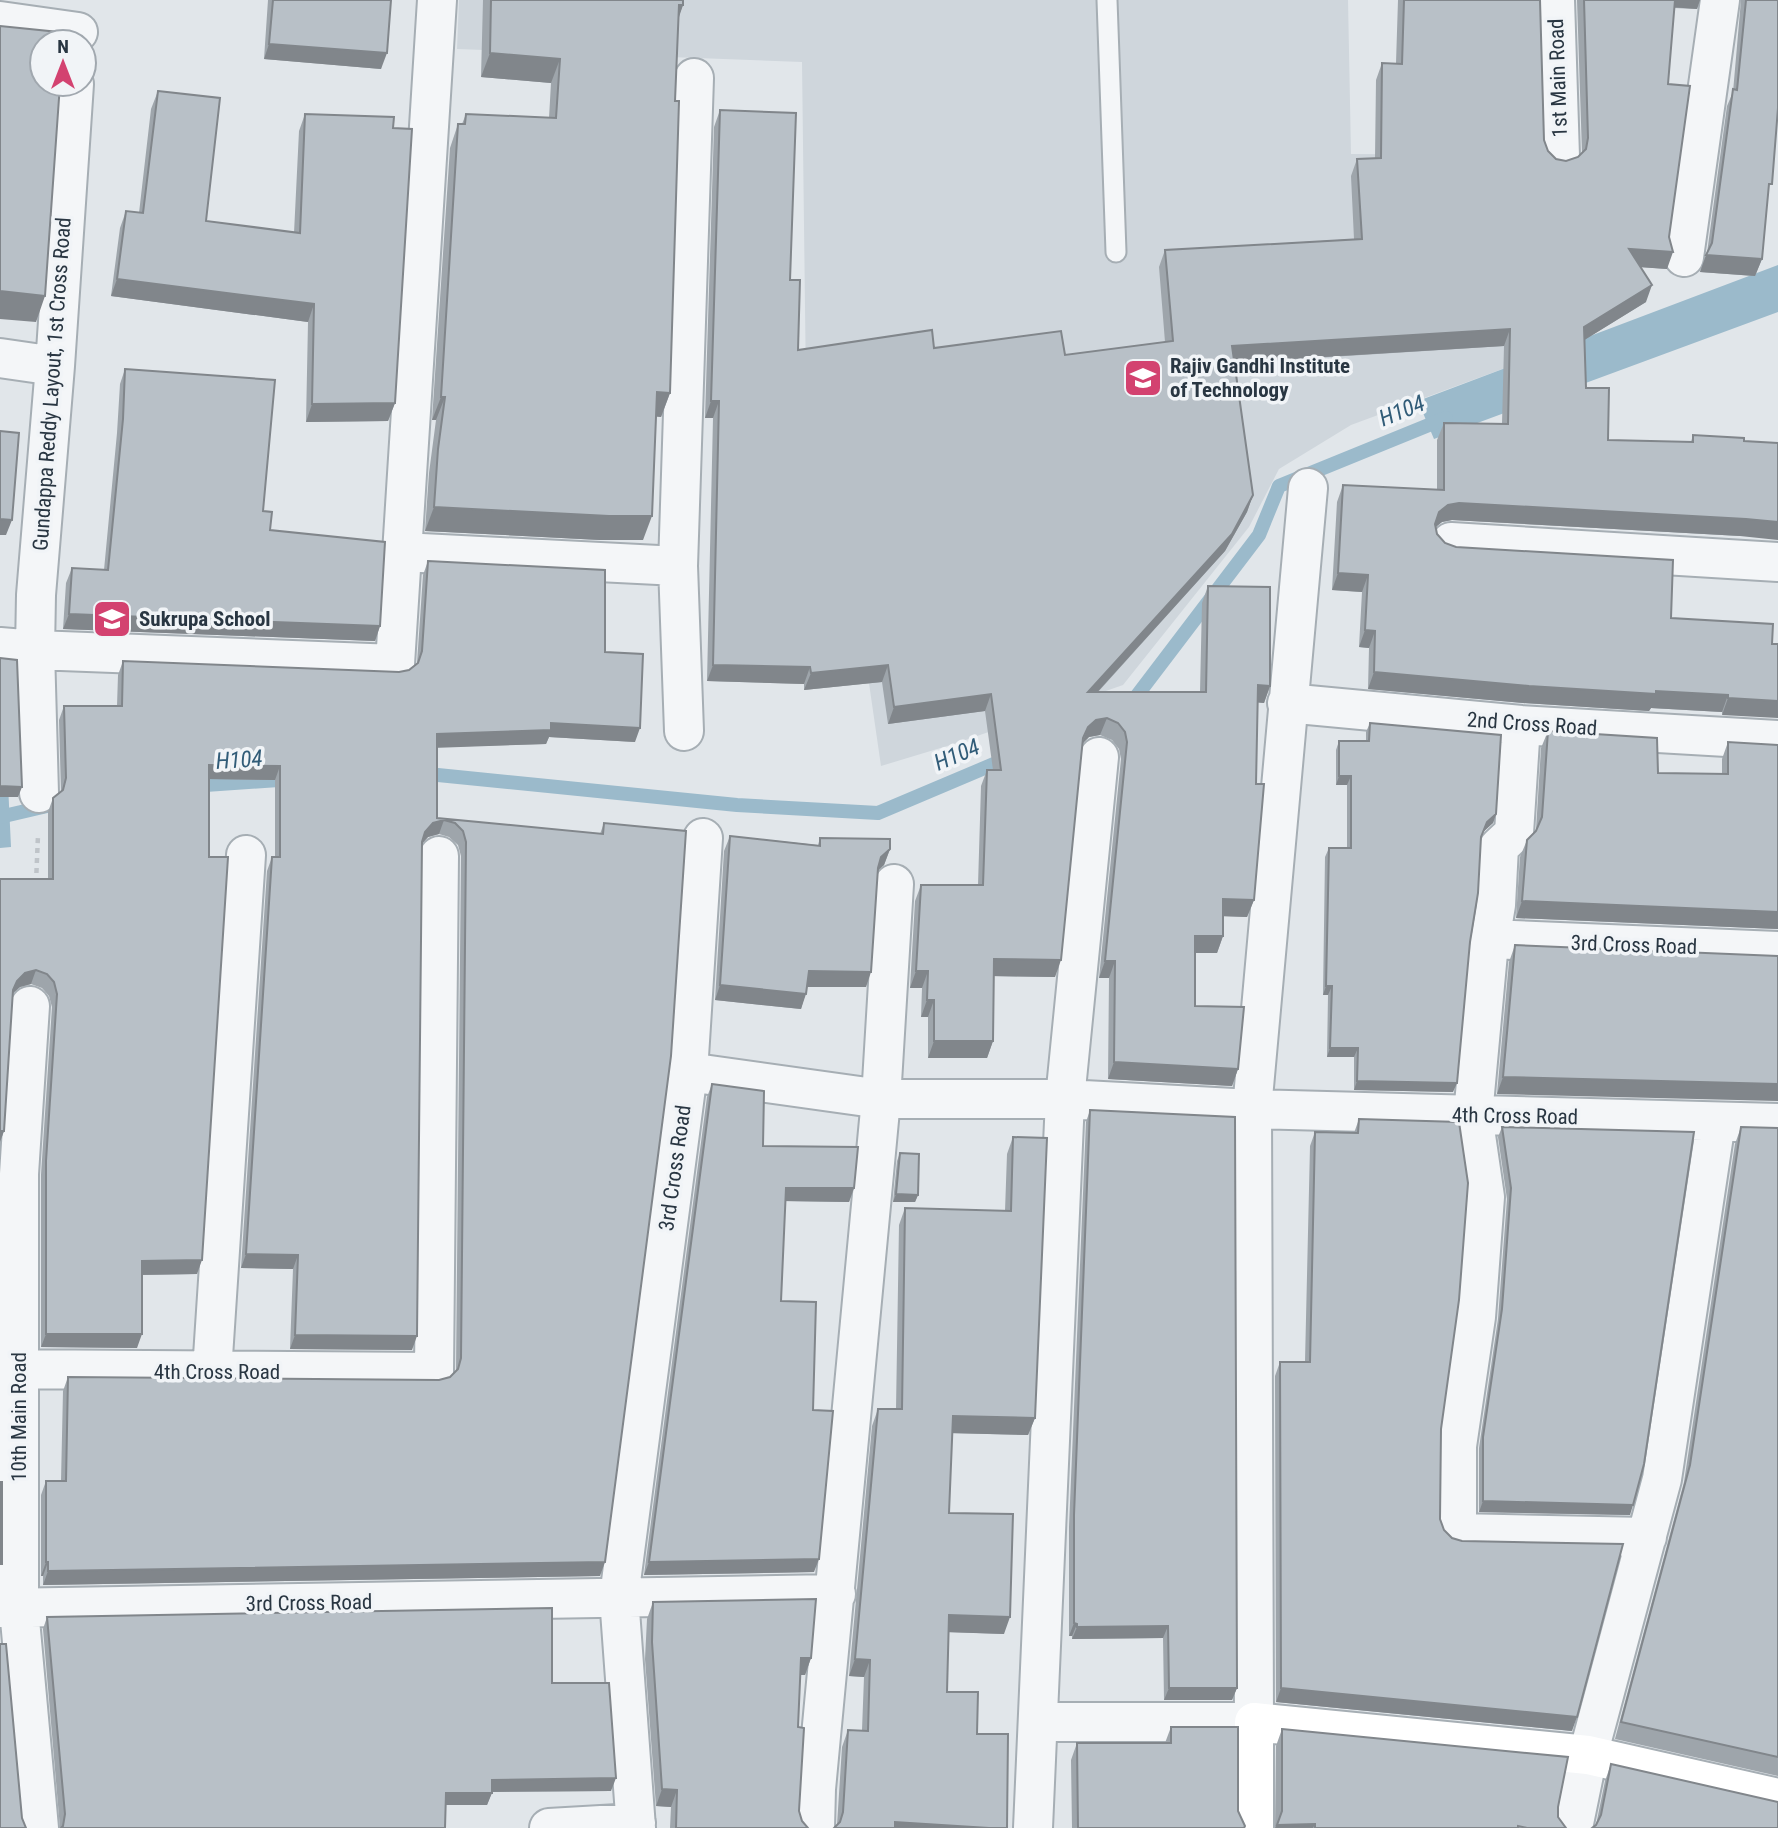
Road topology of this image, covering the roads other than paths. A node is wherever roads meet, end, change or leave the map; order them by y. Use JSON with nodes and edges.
{"nodes":[{"id":1,"x":437,"y":0,"type":"edge"},
{"id":2,"x":1107,"y":0,"type":"edge"},
{"id":3,"x":1555,"y":0,"type":"edge"},
{"id":4,"x":1720,"y":0,"type":"edge"},
{"id":5,"x":0,"y":21,"type":"edge"},
{"id":6,"x":79,"y":25,"type":"edge"},
{"id":7,"x":694,"y":78,"type":"dead end"},
{"id":8,"x":74,"y":98,"type":"edge"},
{"id":9,"x":1560,"y":156,"type":"dead end"},
{"id":10,"x":1116,"y":252,"type":"dead end"},
{"id":11,"x":1684,"y":257,"type":"dead end"},
{"id":12,"x":0,"y":358,"type":"edge"},
{"id":13,"x":55,"y":366,"type":"junction"},
{"id":14,"x":1308,"y":488,"type":"dead end"},
{"id":15,"x":1451,"y":542,"type":"edge"},
{"id":16,"x":402,"y":552,"type":"junction"},
{"id":17,"x":1778,"y":562,"type":"edge"},
{"id":18,"x":678,"y":566,"type":"junction"},
{"id":19,"x":17,"y":648,"type":"edge"},
{"id":20,"x":1287,"y":703,"type":"junction"},
{"id":21,"x":1521,"y":725,"type":"junction"},
{"id":22,"x":684,"y":731,"type":"dead end"},
{"id":23,"x":1778,"y":740,"type":"edge"},
{"id":24,"x":1099,"y":757,"type":"dead end"},
{"id":25,"x":39,"y":793,"type":"dead end"},
{"id":26,"x":703,"y":838,"type":"dead end"},
{"id":27,"x":246,"y":855,"type":"dead end"},
{"id":28,"x":439,"y":856,"type":"dead end"},
{"id":29,"x":894,"y":884,"type":"dead end"},
{"id":30,"x":1490,"y":939,"type":"junction"},
{"id":31,"x":1778,"y":951,"type":"edge"},
{"id":32,"x":30,"y":1006,"type":"dead end"},
{"id":33,"x":688,"y":1072,"type":"junction"},
{"id":34,"x":1065,"y":1099,"type":"junction"},
{"id":35,"x":881,"y":1100,"type":"junction"},
{"id":36,"x":1252,"y":1109,"type":"junction"},
{"id":37,"x":1473,"y":1115,"type":"junction"},
{"id":38,"x":1716,"y":1122,"type":"junction"},
{"id":39,"x":1778,"y":1123,"type":"edge"},
{"id":40,"x":10,"y":1174,"type":"edge"},
{"id":41,"x":10,"y":1369,"type":"edge"},
{"id":42,"x":212,"y":1372,"type":"junction"},
{"id":43,"x":1647,"y":1537,"type":"junction"},
{"id":44,"x":836,"y":1594,"type":"junction"},
{"id":45,"x":619,"y":1597,"type":"junction"},
{"id":46,"x":10,"y":1609,"type":"edge"},
{"id":47,"x":1038,"y":1722,"type":"junction"},
{"id":48,"x":1254,"y":1722,"type":"junction"},
{"id":49,"x":1588,"y":1755,"type":"junction"},
{"id":50,"x":1778,"y":1798,"type":"edge"},
{"id":51,"x":636,"y":1825,"type":"edge"},
{"id":52,"x":39,"y":1828,"type":"edge"},
{"id":53,"x":548,"y":1828,"type":"edge"},
{"id":54,"x":816,"y":1828,"type":"edge"},
{"id":55,"x":1033,"y":1828,"type":"edge"},
{"id":56,"x":1254,"y":1828,"type":"edge"},
{"id":57,"x":1573,"y":1828,"type":"edge"}],
"edges":[{"from":1,"to":16,"type":"street"},
{"from":2,"to":10,"type":"lane"},
{"from":3,"to":9,"type":"street","name":"1st Main Road"},
{"from":4,"to":11,"type":"street"},
{"from":5,"to":6,"type":"street"},
{"from":7,"to":18,"type":"street"},
{"from":8,"to":13,"type":"street","name":"Gundappa Reddy Layout, 1st Cross Road"},
{"from":12,"to":13,"type":"street"},
{"from":13,"to":19,"type":"street","name":"Gundappa Reddy Layout, 1st Cross Road"},
{"from":14,"to":20,"type":"street"},
{"from":15,"to":17,"type":"street"},
{"from":16,"to":18,"type":"street"},
{"from":16,"to":19,"type":"street"},
{"from":18,"to":22,"type":"street"},
{"from":19,"to":25,"type":"street","name":"Gundappa Reddy Layout, 1st Cross Road"},
{"from":20,"to":21,"type":"street","name":"2nd Cross Road"},
{"from":20,"to":36,"type":"street"},
{"from":21,"to":23,"type":"street","name":"2nd Cross Road"},
{"from":21,"to":30,"type":"street"},
{"from":24,"to":34,"type":"street"},
{"from":26,"to":33,"type":"street","name":"3rd Cross Road"},
{"from":27,"to":42,"type":"street"},
{"from":28,"to":42,"type":"street","name":"4th Cross Road"},
{"from":29,"to":35,"type":"street"},
{"from":30,"to":31,"type":"street","name":"3rd Cross Road"},
{"from":30,"to":37,"type":"street"},
{"from":32,"to":40,"type":"street","name":"10th Main Road"},
{"from":33,"to":35,"type":"street","name":"4th Cross Road"},
{"from":33,"to":45,"type":"street","name":"3rd Cross Road"},
{"from":34,"to":35,"type":"street","name":"4th Cross Road"},
{"from":34,"to":36,"type":"street","name":"4th Cross Road"},
{"from":34,"to":47,"type":"street"},
{"from":35,"to":44,"type":"street"},
{"from":36,"to":37,"type":"street","name":"4th Cross Road"},
{"from":36,"to":48,"type":"street"},
{"from":37,"to":38,"type":"street","name":"4th Cross Road"},
{"from":37,"to":43,"type":"street"},
{"from":38,"to":39,"type":"street","name":"4th Cross Road"},
{"from":38,"to":43,"type":"street"},
{"from":40,"to":41,"type":"street","name":"10th Main Road"},
{"from":41,"to":42,"type":"street","name":"4th Cross Road"},
{"from":41,"to":46,"type":"street","name":"10th Main Road"},
{"from":43,"to":49,"type":"street"},
{"from":44,"to":45,"type":"street"},
{"from":44,"to":54,"type":"street"},
{"from":45,"to":46,"type":"street","name":"3rd Cross Road"},
{"from":45,"to":51,"type":"street","name":"3rd Cross Road"},
{"from":46,"to":52,"type":"street","name":"10th Main Road"},
{"from":47,"to":48,"type":"street"},
{"from":47,"to":55,"type":"street"},
{"from":48,"to":49,"type":"street"},
{"from":48,"to":56,"type":"street"},
{"from":49,"to":50,"type":"street"},
{"from":49,"to":57,"type":"street"},
{"from":51,"to":53,"type":"street"}]}
